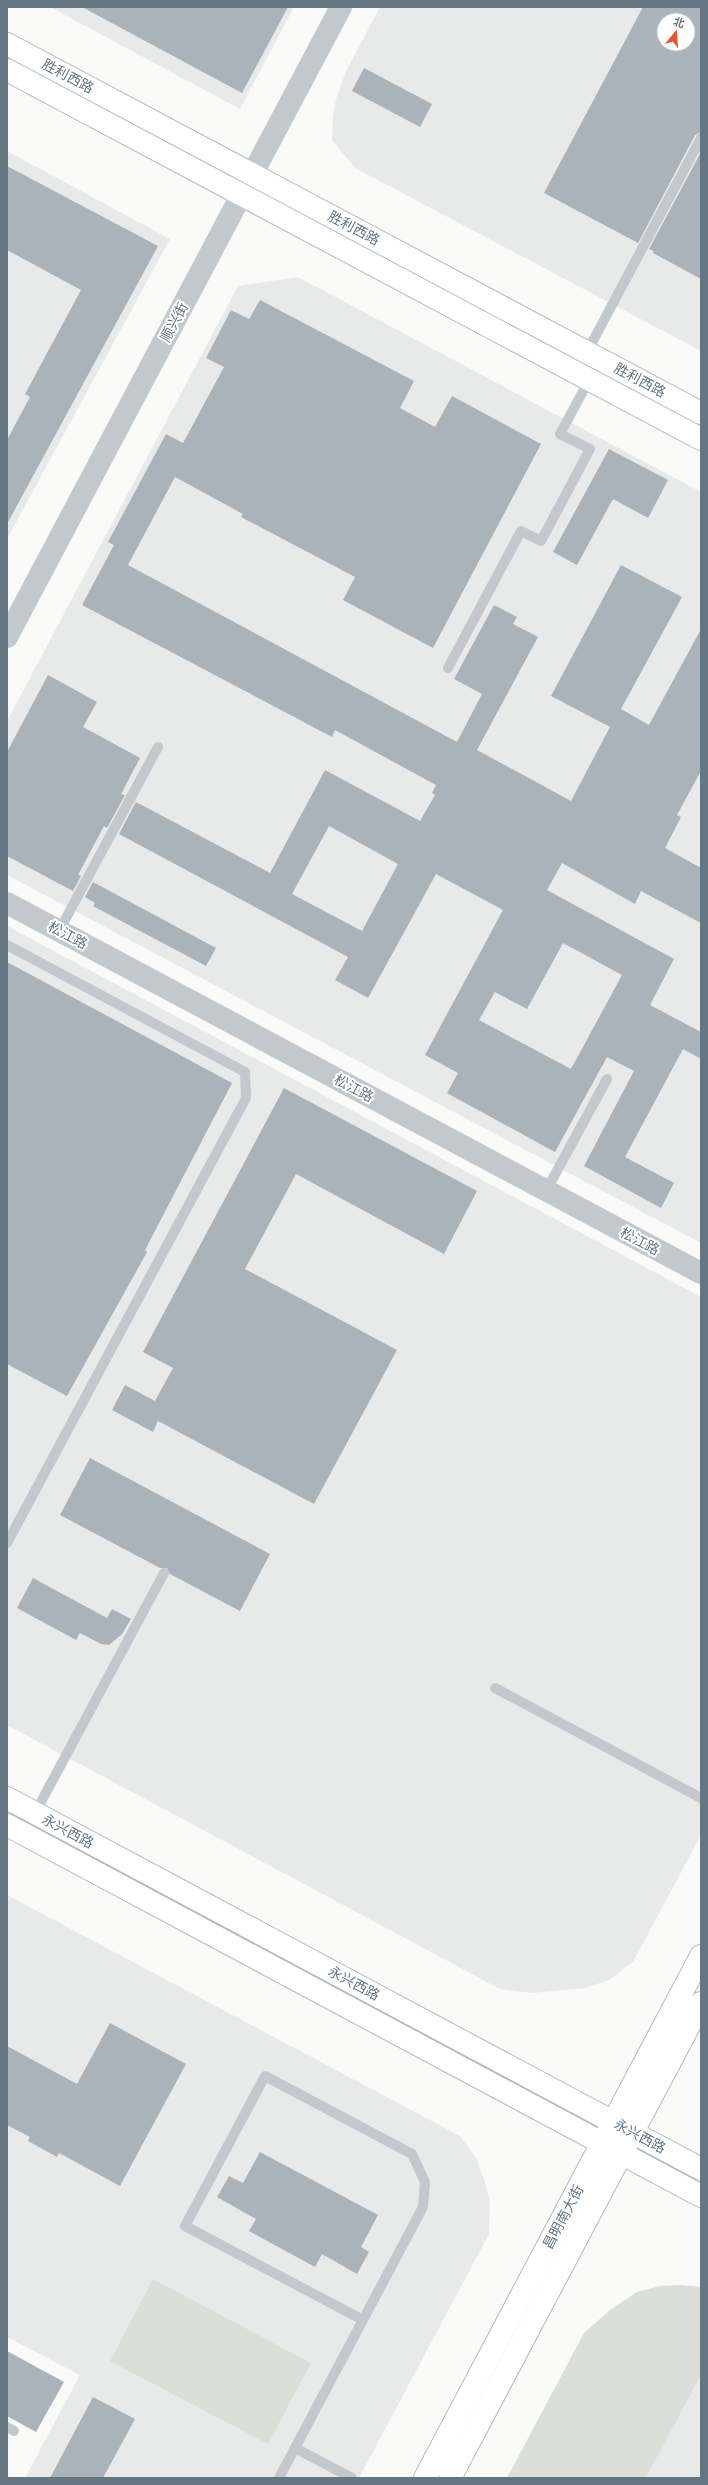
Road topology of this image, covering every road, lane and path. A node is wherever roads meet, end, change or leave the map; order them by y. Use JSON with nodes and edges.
{"nodes":[{"id":1,"x":341,"y":7,"type":"edge"},
{"id":2,"x":7,"y":44,"type":"edge"},
{"id":3,"x":7,"y":70,"type":"edge"},
{"id":4,"x":701,"y":138,"type":"edge"},
{"id":5,"x":252,"y":174,"type":"junction"},
{"id":6,"x":241,"y":195,"type":"junction"},
{"id":7,"x":587,"y":352,"type":"junction"},
{"id":8,"x":589,"y":380,"type":"junction"},
{"id":9,"x":701,"y":413,"type":"edge"},
{"id":10,"x":701,"y":439,"type":"edge"},
{"id":11,"x":7,"y":636,"type":"edge"},
{"id":12,"x":448,"y":668,"type":"dead end"},
{"id":13,"x":158,"y":747,"type":"dead end"},
{"id":14,"x":7,"y":903,"type":"edge"},
{"id":15,"x":59,"y":930,"type":"junction"},
{"id":16,"x":7,"y":945,"type":"edge"},
{"id":17,"x":607,"y":1079,"type":"dead end"},
{"id":18,"x":546,"y":1191,"type":"junction"},
{"id":19,"x":701,"y":1273,"type":"edge"},
{"id":20,"x":7,"y":1543,"type":"edge"},
{"id":21,"x":164,"y":1573,"type":"dead end"},
{"id":22,"x":495,"y":1688,"type":"dead end"},
{"id":23,"x":7,"y":1798,"type":"edge"},
{"id":24,"x":701,"y":1798,"type":"edge"},
{"id":25,"x":35,"y":1813,"type":"junction"},
{"id":26,"x":7,"y":1825,"type":"edge"},
{"id":27,"x":701,"y":1956,"type":"edge"},
{"id":28,"x":701,"y":2003,"type":"edge"},
{"id":29,"x":613,"y":2122,"type":"junction"},
{"id":30,"x":633,"y":2132,"type":"junction"},
{"id":31,"x":602,"y":2142,"type":"junction"},
{"id":32,"x":622,"y":2153,"type":"junction"},
{"id":33,"x":701,"y":2169,"type":"edge"},
{"id":34,"x":701,"y":2196,"type":"edge"},
{"id":35,"x":363,"y":2320,"type":"junction"},
{"id":36,"x":295,"y":2448,"type":"junction"},
{"id":37,"x":279,"y":2478,"type":"edge"},
{"id":38,"x":352,"y":2478,"type":"edge"},
{"id":39,"x":425,"y":2478,"type":"edge"},
{"id":40,"x":450,"y":2478,"type":"edge"}],
"edges":[{"from":1,"to":5,"type":"street","name":"顺兴街"},
{"from":2,"to":5,"type":"main road","name":"胜利西路"},
{"from":3,"to":6,"type":"main road","name":"胜利西路"},
{"from":4,"to":7,"type":"lane"},
{"from":5,"to":6,"type":"street","name":"顺兴街"},
{"from":5,"to":7,"type":"main road","name":"胜利西路"},
{"from":6,"to":8,"type":"main road","name":"胜利西路"},
{"from":6,"to":11,"type":"street","name":"顺兴街"},
{"from":7,"to":9,"type":"main road","name":"胜利西路"},
{"from":8,"to":10,"type":"main road","name":"胜利西路"},
{"from":8,"to":12,"type":"lane"},
{"from":13,"to":15,"type":"lane"},
{"from":14,"to":15,"type":"street","name":"松江路"},
{"from":15,"to":18,"type":"street","name":"松江路"},
{"from":16,"to":20,"type":"lane"},
{"from":17,"to":18,"type":"lane"},
{"from":18,"to":19,"type":"street","name":"松江路"},
{"from":21,"to":25,"type":"lane"},
{"from":22,"to":24,"type":"lane"},
{"from":23,"to":25,"type":"main road","name":"永兴西路"},
{"from":25,"to":29,"type":"main road","name":"永兴西路"},
{"from":26,"to":31,"type":"main road","name":"永兴西路"},
{"from":27,"to":29,"type":"main road","name":"昌明南大街"},
{"from":28,"to":30,"type":"main road","name":"昌明南大街"},
{"from":29,"to":30,"type":"main road","name":"永兴西路"},
{"from":29,"to":31,"type":"main road","name":"昌明南大街"},
{"from":30,"to":32,"type":"main road","name":"昌明南大街"},
{"from":30,"to":33,"type":"main road","name":"永兴西路"},
{"from":31,"to":32,"type":"main road","name":"永兴西路"},
{"from":31,"to":39,"type":"main road","name":"昌明南大街"},
{"from":32,"to":34,"type":"main road","name":"永兴西路"},
{"from":32,"to":40,"type":"main road","name":"昌明南大街"},
{"from":35,"to":35,"type":"lane"},
{"from":35,"to":36,"type":"lane"},
{"from":36,"to":37,"type":"lane"},
{"from":36,"to":38,"type":"lane"}]}
